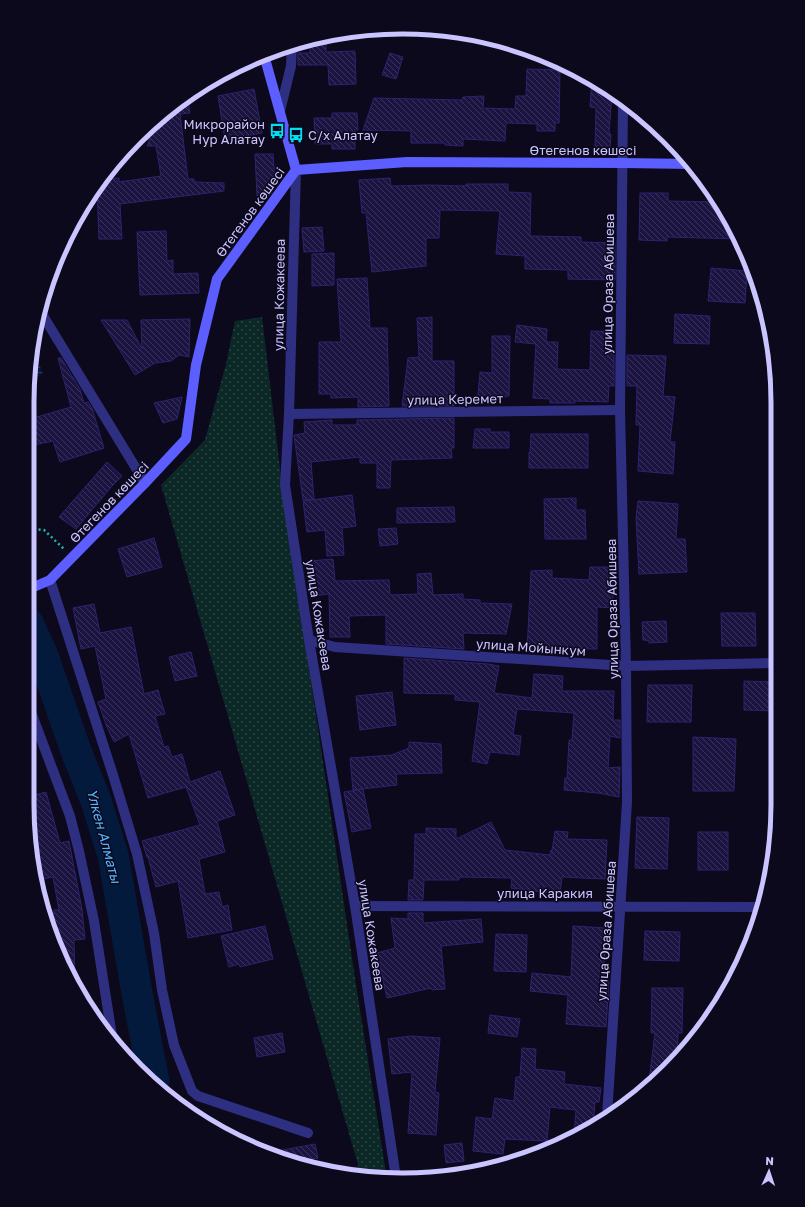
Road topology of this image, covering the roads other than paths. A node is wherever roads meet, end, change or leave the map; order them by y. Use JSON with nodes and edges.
{"nodes":[{"id":1,"x":291,"y":52,"type":"edge"},
{"id":2,"x":266,"y":60,"type":"edge"},
{"id":3,"x":623,"y":107,"type":"edge"},
{"id":4,"x":280,"y":111,"type":"junction"},
{"id":5,"x":623,"y":163,"type":"junction"},
{"id":6,"x":683,"y":164,"type":"edge"},
{"id":7,"x":296,"y":170,"type":"junction"},
{"id":8,"x":44,"y":318,"type":"edge"},
{"id":9,"x":620,"y":410,"type":"junction"},
{"id":10,"x":289,"y":414,"type":"junction"},
{"id":11,"x":145,"y":483,"type":"junction"},
{"id":12,"x":50,"y":580,"type":"junction"},
{"id":13,"x":34,"y":588,"type":"edge"},
{"id":14,"x":309,"y":640,"type":"junction"},
{"id":15,"x":771,"y":663,"type":"edge"},
{"id":16,"x":626,"y":666,"type":"junction"},
{"id":17,"x":34,"y":720,"type":"edge"},
{"id":18,"x":355,"y":906,"type":"junction"},
{"id":19,"x":620,"y":906,"type":"junction"},
{"id":20,"x":756,"y":907,"type":"edge"},
{"id":21,"x":111,"y":1030,"type":"edge"},
{"id":22,"x":607,"y":1111,"type":"edge"},
{"id":23,"x":308,"y":1133,"type":"dead end"},
{"id":24,"x":395,"y":1173,"type":"edge"}],
"edges":[{"from":1,"to":4,"type":"street"},
{"from":2,"to":4,"type":"street","name":"улица Кожакеева"},
{"from":3,"to":5,"type":"street","name":"улица Ораза Абишева"},
{"from":4,"to":7,"type":"street","name":"улица Кожакеева"},
{"from":5,"to":6,"type":"street","name":"Өтегенов көшесі"},
{"from":5,"to":7,"type":"street","name":"Өтегенов көшесі"},
{"from":5,"to":9,"type":"street","name":"улица Ораза Абишева"},
{"from":7,"to":10,"type":"street","name":"улица Кожакеева"},
{"from":7,"to":11,"type":"street","name":"Өтегенов көшесі"},
{"from":8,"to":11,"type":"street"},
{"from":9,"to":10,"type":"street","name":"улица Керемет"},
{"from":9,"to":16,"type":"street","name":"улица Ораза Абишева"},
{"from":10,"to":14,"type":"street","name":"улица Кожакеева"},
{"from":11,"to":12,"type":"street","name":"Өтегенов көшесі"},
{"from":12,"to":13,"type":"street","name":"Өтегенов көшесі"},
{"from":12,"to":23,"type":"street"},
{"from":14,"to":16,"type":"street","name":"улица Мойынкум"},
{"from":14,"to":18,"type":"street","name":"улица Кожакеева"},
{"from":15,"to":16,"type":"street","name":"улица Мойынкум"},
{"from":16,"to":19,"type":"street","name":"улица Ораза Абишева"},
{"from":17,"to":21,"type":"street"},
{"from":18,"to":19,"type":"street","name":"улица Каракия"},
{"from":18,"to":24,"type":"street","name":"улица Кожакеева"},
{"from":19,"to":20,"type":"street","name":"улица Каракия"},
{"from":19,"to":22,"type":"street","name":"улица Ораза Абишева"}]}
